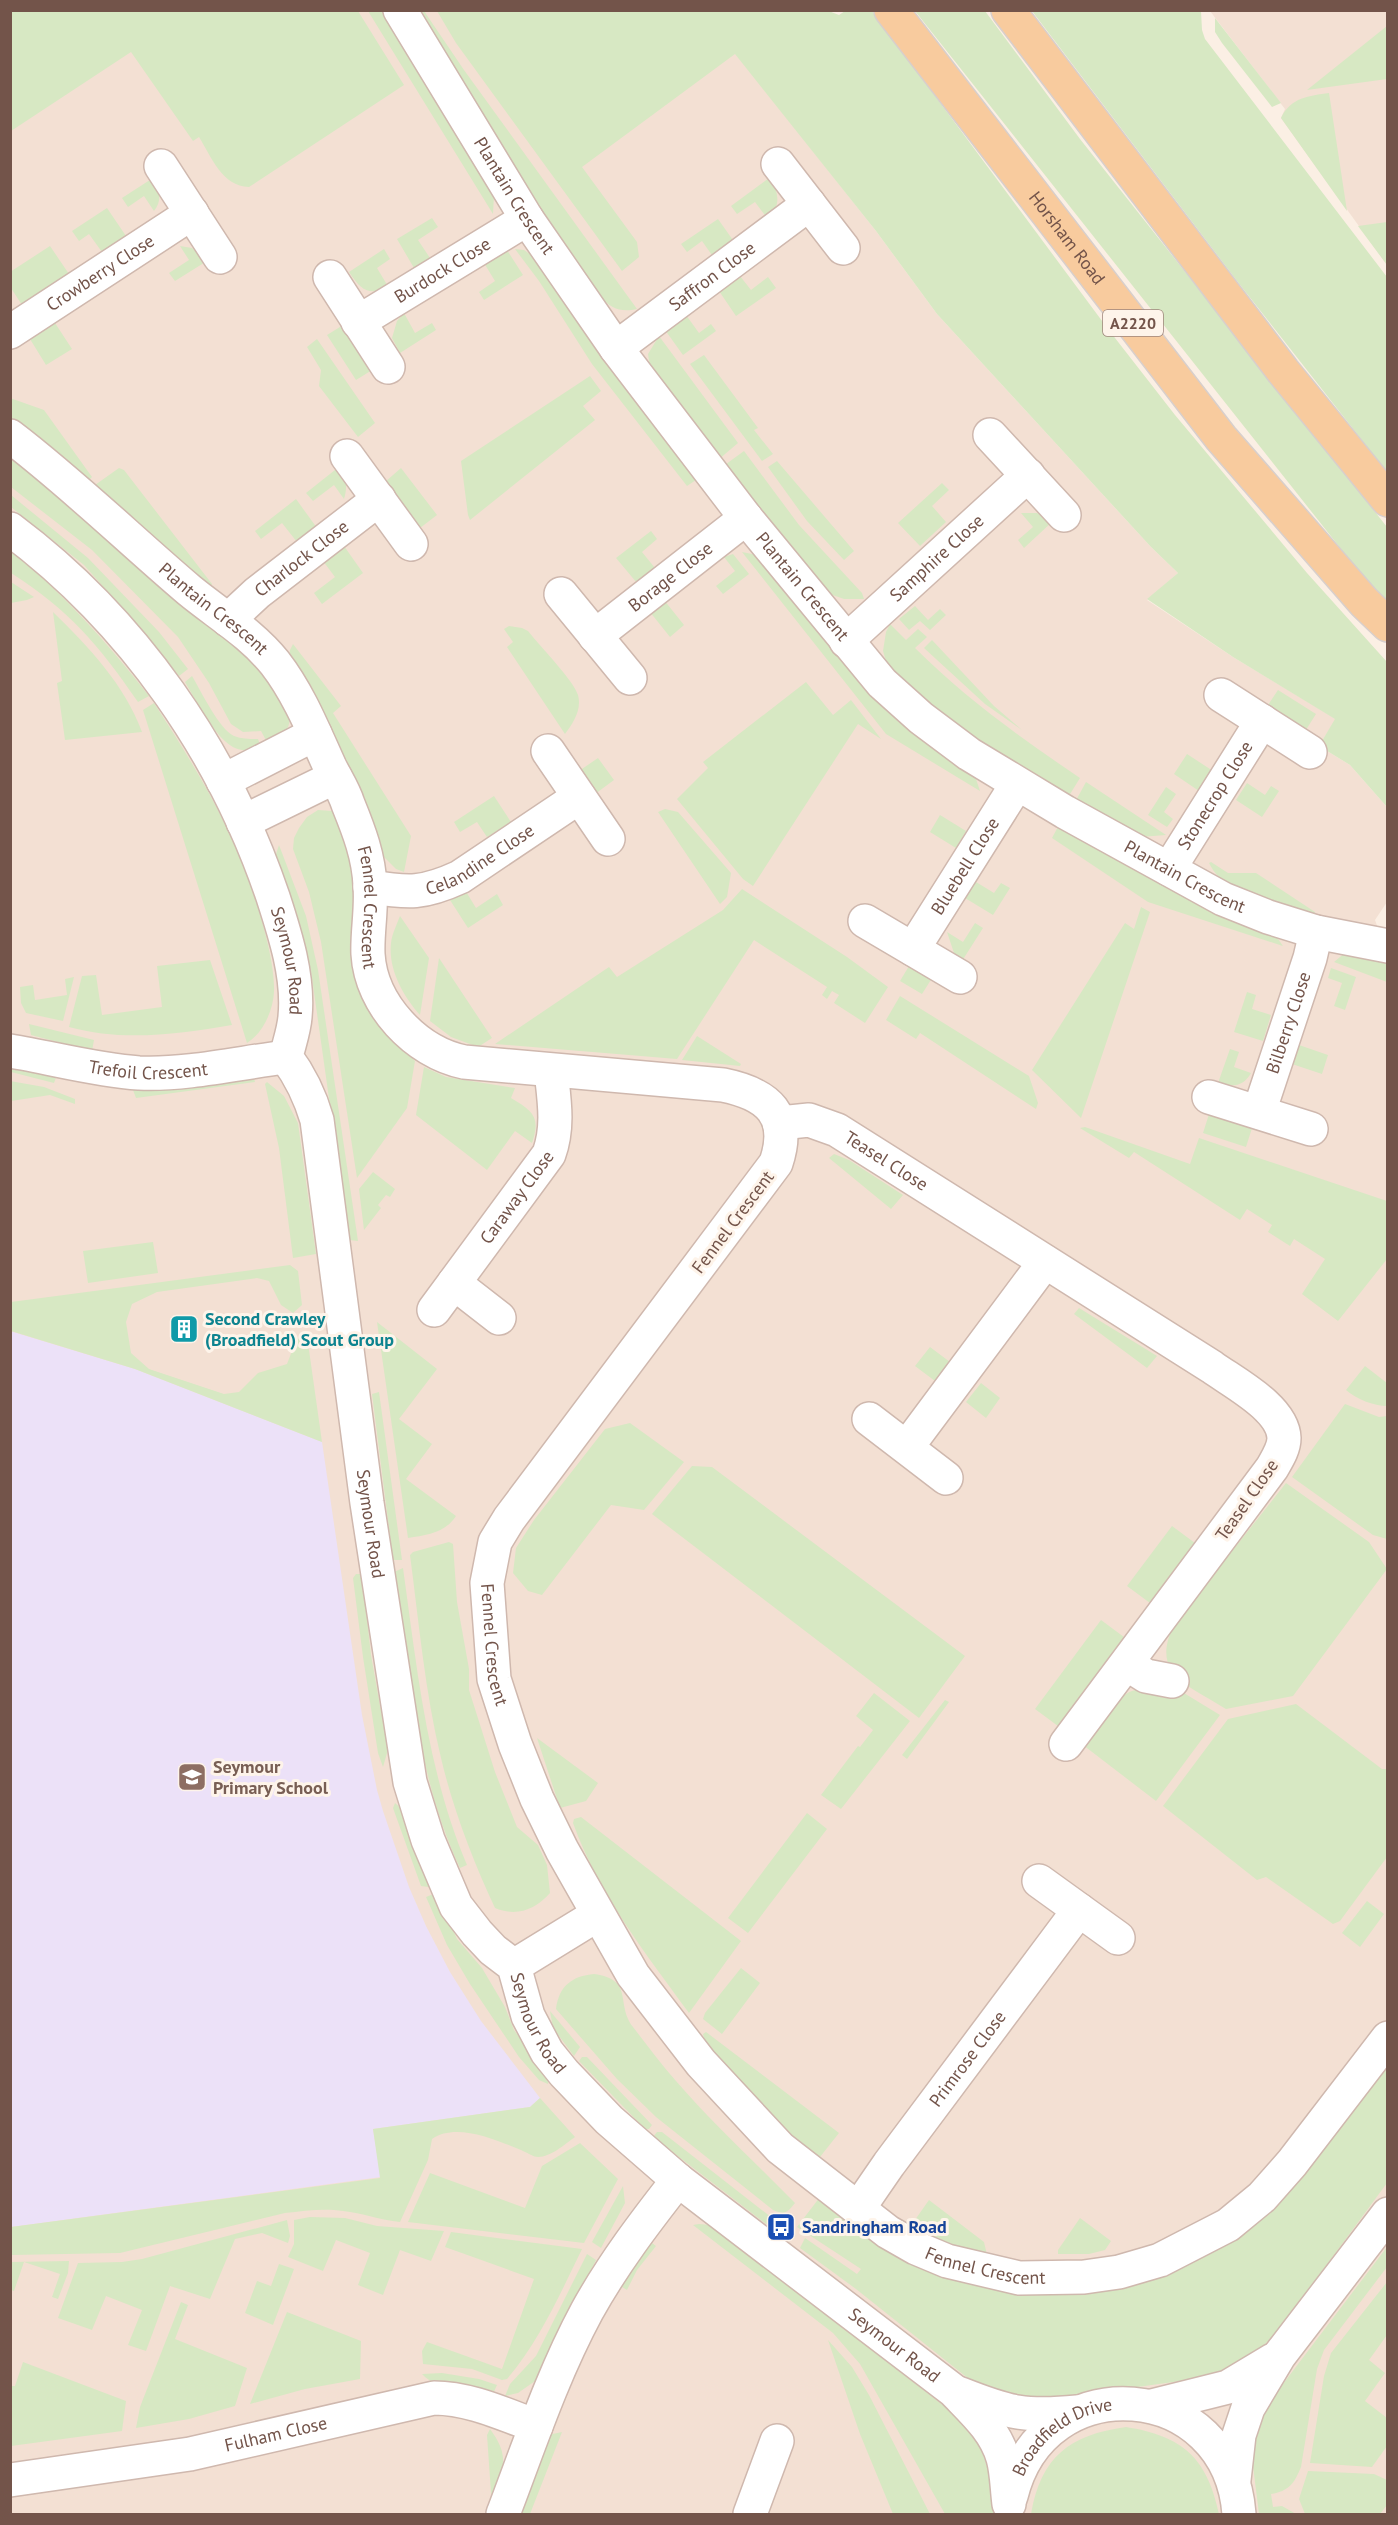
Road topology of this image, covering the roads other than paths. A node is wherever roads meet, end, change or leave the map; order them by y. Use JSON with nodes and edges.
{"nodes":[{"id":1,"x":400,"y":10,"type":"edge"},
{"id":2,"x":891,"y":10,"type":"edge"},
{"id":3,"x":1008,"y":10,"type":"edge"},
{"id":4,"x":778,"y":164,"type":"dead end"},
{"id":5,"x":161,"y":166,"type":"dead end"},
{"id":6,"x":809,"y":204,"type":"junction"},
{"id":7,"x":192,"y":213,"type":"junction"},
{"id":8,"x":527,"y":219,"type":"junction"},
{"id":9,"x":843,"y":248,"type":"dead end"},
{"id":10,"x":220,"y":256,"type":"dead end"},
{"id":11,"x":330,"y":277,"type":"dead end"},
{"id":12,"x":358,"y":321,"type":"junction"},
{"id":13,"x":10,"y":332,"type":"edge"},
{"id":14,"x":616,"y":348,"type":"junction"},
{"id":15,"x":388,"y":367,"type":"dead end"},
{"id":16,"x":990,"y":435,"type":"dead end"},
{"id":17,"x":10,"y":436,"type":"edge"},
{"id":18,"x":347,"y":456,"type":"dead end"},
{"id":19,"x":1028,"y":475,"type":"junction"},
{"id":20,"x":378,"y":499,"type":"junction"},
{"id":21,"x":1388,"y":500,"type":"edge"},
{"id":22,"x":1064,"y":515,"type":"dead end"},
{"id":23,"x":746,"y":518,"type":"junction"},
{"id":24,"x":10,"y":529,"type":"edge"},
{"id":25,"x":411,"y":544,"type":"dead end"},
{"id":26,"x":561,"y":594,"type":"dead end"},
{"id":27,"x":228,"y":620,"type":"junction"},
{"id":28,"x":1388,"y":626,"type":"edge"},
{"id":29,"x":595,"y":636,"type":"junction"},
{"id":30,"x":846,"y":641,"type":"junction"},
{"id":31,"x":630,"y":678,"type":"dead end"},
{"id":32,"x":1221,"y":695,"type":"dead end"},
{"id":33,"x":1262,"y":721,"type":"junction"},
{"id":34,"x":315,"y":734,"type":"junction"},
{"id":35,"x":548,"y":751,"type":"dead end"},
{"id":36,"x":1310,"y":752,"type":"dead end"},
{"id":37,"x":335,"y":777,"type":"junction"},
{"id":38,"x":223,"y":781,"type":"junction"},
{"id":39,"x":1017,"y":784,"type":"junction"},
{"id":40,"x":579,"y":797,"type":"junction"},
{"id":41,"x":243,"y":822,"type":"junction"},
{"id":42,"x":608,"y":839,"type":"dead end"},
{"id":43,"x":1169,"y":869,"type":"junction"},
{"id":44,"x":370,"y":886,"type":"junction"},
{"id":45,"x":865,"y":921,"type":"dead end"},
{"id":46,"x":1316,"y":932,"type":"junction"},
{"id":47,"x":1388,"y":946,"type":"edge"},
{"id":48,"x":913,"y":949,"type":"junction"},
{"id":49,"x":960,"y":977,"type":"dead end"},
{"id":50,"x":10,"y":1051,"type":"edge"},
{"id":51,"x":286,"y":1057,"type":"junction"},
{"id":52,"x":551,"y":1071,"type":"junction"},
{"id":53,"x":1209,"y":1096,"type":"dead end"},
{"id":54,"x":1259,"y":1112,"type":"junction"},
{"id":55,"x":780,"y":1124,"type":"junction"},
{"id":56,"x":1311,"y":1129,"type":"dead end"},
{"id":57,"x":1045,"y":1262,"type":"junction"},
{"id":58,"x":454,"y":1283,"type":"junction"},
{"id":59,"x":434,"y":1310,"type":"dead end"},
{"id":60,"x":499,"y":1318,"type":"dead end"},
{"id":61,"x":869,"y":1419,"type":"dead end"},
{"id":62,"x":907,"y":1447,"type":"junction"},
{"id":63,"x":946,"y":1478,"type":"dead end"},
{"id":64,"x":1127,"y":1664,"type":"junction"},
{"id":65,"x":1172,"y":1681,"type":"dead end"},
{"id":66,"x":1066,"y":1744,"type":"dead end"},
{"id":67,"x":1039,"y":1881,"type":"dead end"},
{"id":68,"x":1079,"y":1910,"type":"junction"},
{"id":69,"x":597,"y":1915,"type":"junction"},
{"id":70,"x":1118,"y":1938,"type":"dead end"},
{"id":71,"x":514,"y":1966,"type":"junction"},
{"id":72,"x":1388,"y":2038,"type":"edge"},
{"id":73,"x":678,"y":2180,"type":"junction"},
{"id":74,"x":858,"y":2209,"type":"junction"},
{"id":75,"x":1388,"y":2214,"type":"edge"},
{"id":76,"x":1279,"y":2356,"type":"junction"},
{"id":77,"x":954,"y":2391,"type":"junction"},
{"id":78,"x":1152,"y":2406,"type":"junction"},
{"id":79,"x":1078,"y":2412,"type":"junction"},
{"id":80,"x":536,"y":2426,"type":"junction"},
{"id":81,"x":777,"y":2441,"type":"dead end"},
{"id":82,"x":10,"y":2480,"type":"edge"},
{"id":83,"x":1234,"y":2480,"type":"junction"},
{"id":84,"x":1008,"y":2509,"type":"edge"},
{"id":85,"x":503,"y":2514,"type":"edge"},
{"id":86,"x":750,"y":2514,"type":"edge"},
{"id":87,"x":1239,"y":2514,"type":"edge"}],
"edges":[{"from":1,"to":8,"type":"street","name":"Plantain Crescent"},
{"from":2,"to":28,"type":"main road","name":"Horsham Road","number":"A2220"},
{"from":3,"to":21,"type":"main road"},
{"from":4,"to":6,"type":"street"},
{"from":5,"to":7,"type":"street"},
{"from":6,"to":9,"type":"street"},
{"from":6,"to":14,"type":"street","name":"Saffron Close"},
{"from":7,"to":10,"type":"street"},
{"from":7,"to":13,"type":"street","name":"Crowberry Close"},
{"from":8,"to":12,"type":"street","name":"Burdock Close"},
{"from":8,"to":14,"type":"street","name":"Plantain Crescent"},
{"from":11,"to":12,"type":"street"},
{"from":12,"to":15,"type":"street"},
{"from":14,"to":23,"type":"street","name":"Plantain Crescent"},
{"from":16,"to":19,"type":"street"},
{"from":17,"to":27,"type":"street","name":"Plantain Crescent"},
{"from":18,"to":20,"type":"street"},
{"from":19,"to":22,"type":"street"},
{"from":19,"to":30,"type":"street","name":"Samphire Close"},
{"from":20,"to":25,"type":"street"},
{"from":20,"to":27,"type":"street","name":"Charlock Close"},
{"from":23,"to":29,"type":"street","name":"Borage Close"},
{"from":23,"to":30,"type":"street","name":"Plantain Crescent"},
{"from":24,"to":38,"type":"street","name":"Seymour Road"},
{"from":26,"to":29,"type":"street"},
{"from":27,"to":34,"type":"street","name":"Plantain Crescent"},
{"from":29,"to":31,"type":"street"},
{"from":30,"to":39,"type":"street","name":"Plantain Crescent"},
{"from":32,"to":33,"type":"street"},
{"from":33,"to":36,"type":"street"},
{"from":33,"to":43,"type":"street","name":"Stonecrop Close"},
{"from":34,"to":37,"type":"street","name":"Fennel Crescent"},
{"from":34,"to":38,"type":"street"},
{"from":35,"to":40,"type":"street"},
{"from":37,"to":41,"type":"street"},
{"from":37,"to":44,"type":"street","name":"Fennel Crescent"},
{"from":38,"to":41,"type":"street","name":"Seymour Road"},
{"from":39,"to":43,"type":"street","name":"Plantain Crescent"},
{"from":39,"to":48,"type":"street","name":"Bluebell Close"},
{"from":40,"to":42,"type":"street"},
{"from":40,"to":44,"type":"street","name":"Celandine Close"},
{"from":41,"to":51,"type":"street","name":"Seymour Road"},
{"from":43,"to":46,"type":"street","name":"Plantain Crescent"},
{"from":44,"to":52,"type":"street","name":"Fennel Crescent"},
{"from":45,"to":48,"type":"street"},
{"from":46,"to":47,"type":"street","name":"Plantain Crescent"},
{"from":46,"to":54,"type":"street","name":"Bilberry Close"},
{"from":48,"to":49,"type":"street"},
{"from":50,"to":51,"type":"street","name":"Trefoil Crescent"},
{"from":51,"to":71,"type":"street","name":"Seymour Road"},
{"from":52,"to":55,"type":"street","name":"Fennel Crescent"},
{"from":52,"to":58,"type":"street","name":"Caraway Close"},
{"from":53,"to":54,"type":"street"},
{"from":54,"to":56,"type":"street"},
{"from":55,"to":57,"type":"street","name":"Teasel Close"},
{"from":55,"to":69,"type":"street","name":"Fennel Crescent"},
{"from":57,"to":62,"type":"street"},
{"from":57,"to":64,"type":"street","name":"Teasel Close"},
{"from":58,"to":59,"type":"street","name":"Caraway Close"},
{"from":58,"to":60,"type":"street"},
{"from":61,"to":62,"type":"street"},
{"from":62,"to":63,"type":"street"},
{"from":64,"to":65,"type":"street"},
{"from":64,"to":66,"type":"street","name":"Teasel Close"},
{"from":67,"to":68,"type":"street"},
{"from":68,"to":70,"type":"street"},
{"from":68,"to":74,"type":"street","name":"Primrose Close"},
{"from":69,"to":71,"type":"street"},
{"from":69,"to":74,"type":"street","name":"Fennel Crescent"},
{"from":71,"to":73,"type":"street","name":"Seymour Road"},
{"from":72,"to":74,"type":"street","name":"Fennel Crescent"},
{"from":73,"to":77,"type":"street","name":"Seymour Road"},
{"from":73,"to":80,"type":"street"},
{"from":75,"to":76,"type":"street","name":"Broadfield Drive"},
{"from":76,"to":78,"type":"street","name":"Broadfield Drive"},
{"from":76,"to":83,"type":"street","name":"Broadfield Drive"},
{"from":77,"to":79,"type":"street","name":"Seymour Road"},
{"from":77,"to":84,"type":"street","name":"Seymour Road"},
{"from":78,"to":79,"type":"street","name":"Broadfield Drive"},
{"from":78,"to":83,"type":"street","name":"Broadfield Drive"},
{"from":79,"to":84,"type":"street","name":"Broadfield Drive"},
{"from":80,"to":82,"type":"street","name":"Fulham Close"},
{"from":80,"to":85,"type":"street"},
{"from":81,"to":86,"type":"street"},
{"from":83,"to":87,"type":"street","name":"Broadfield Drive"}]}
